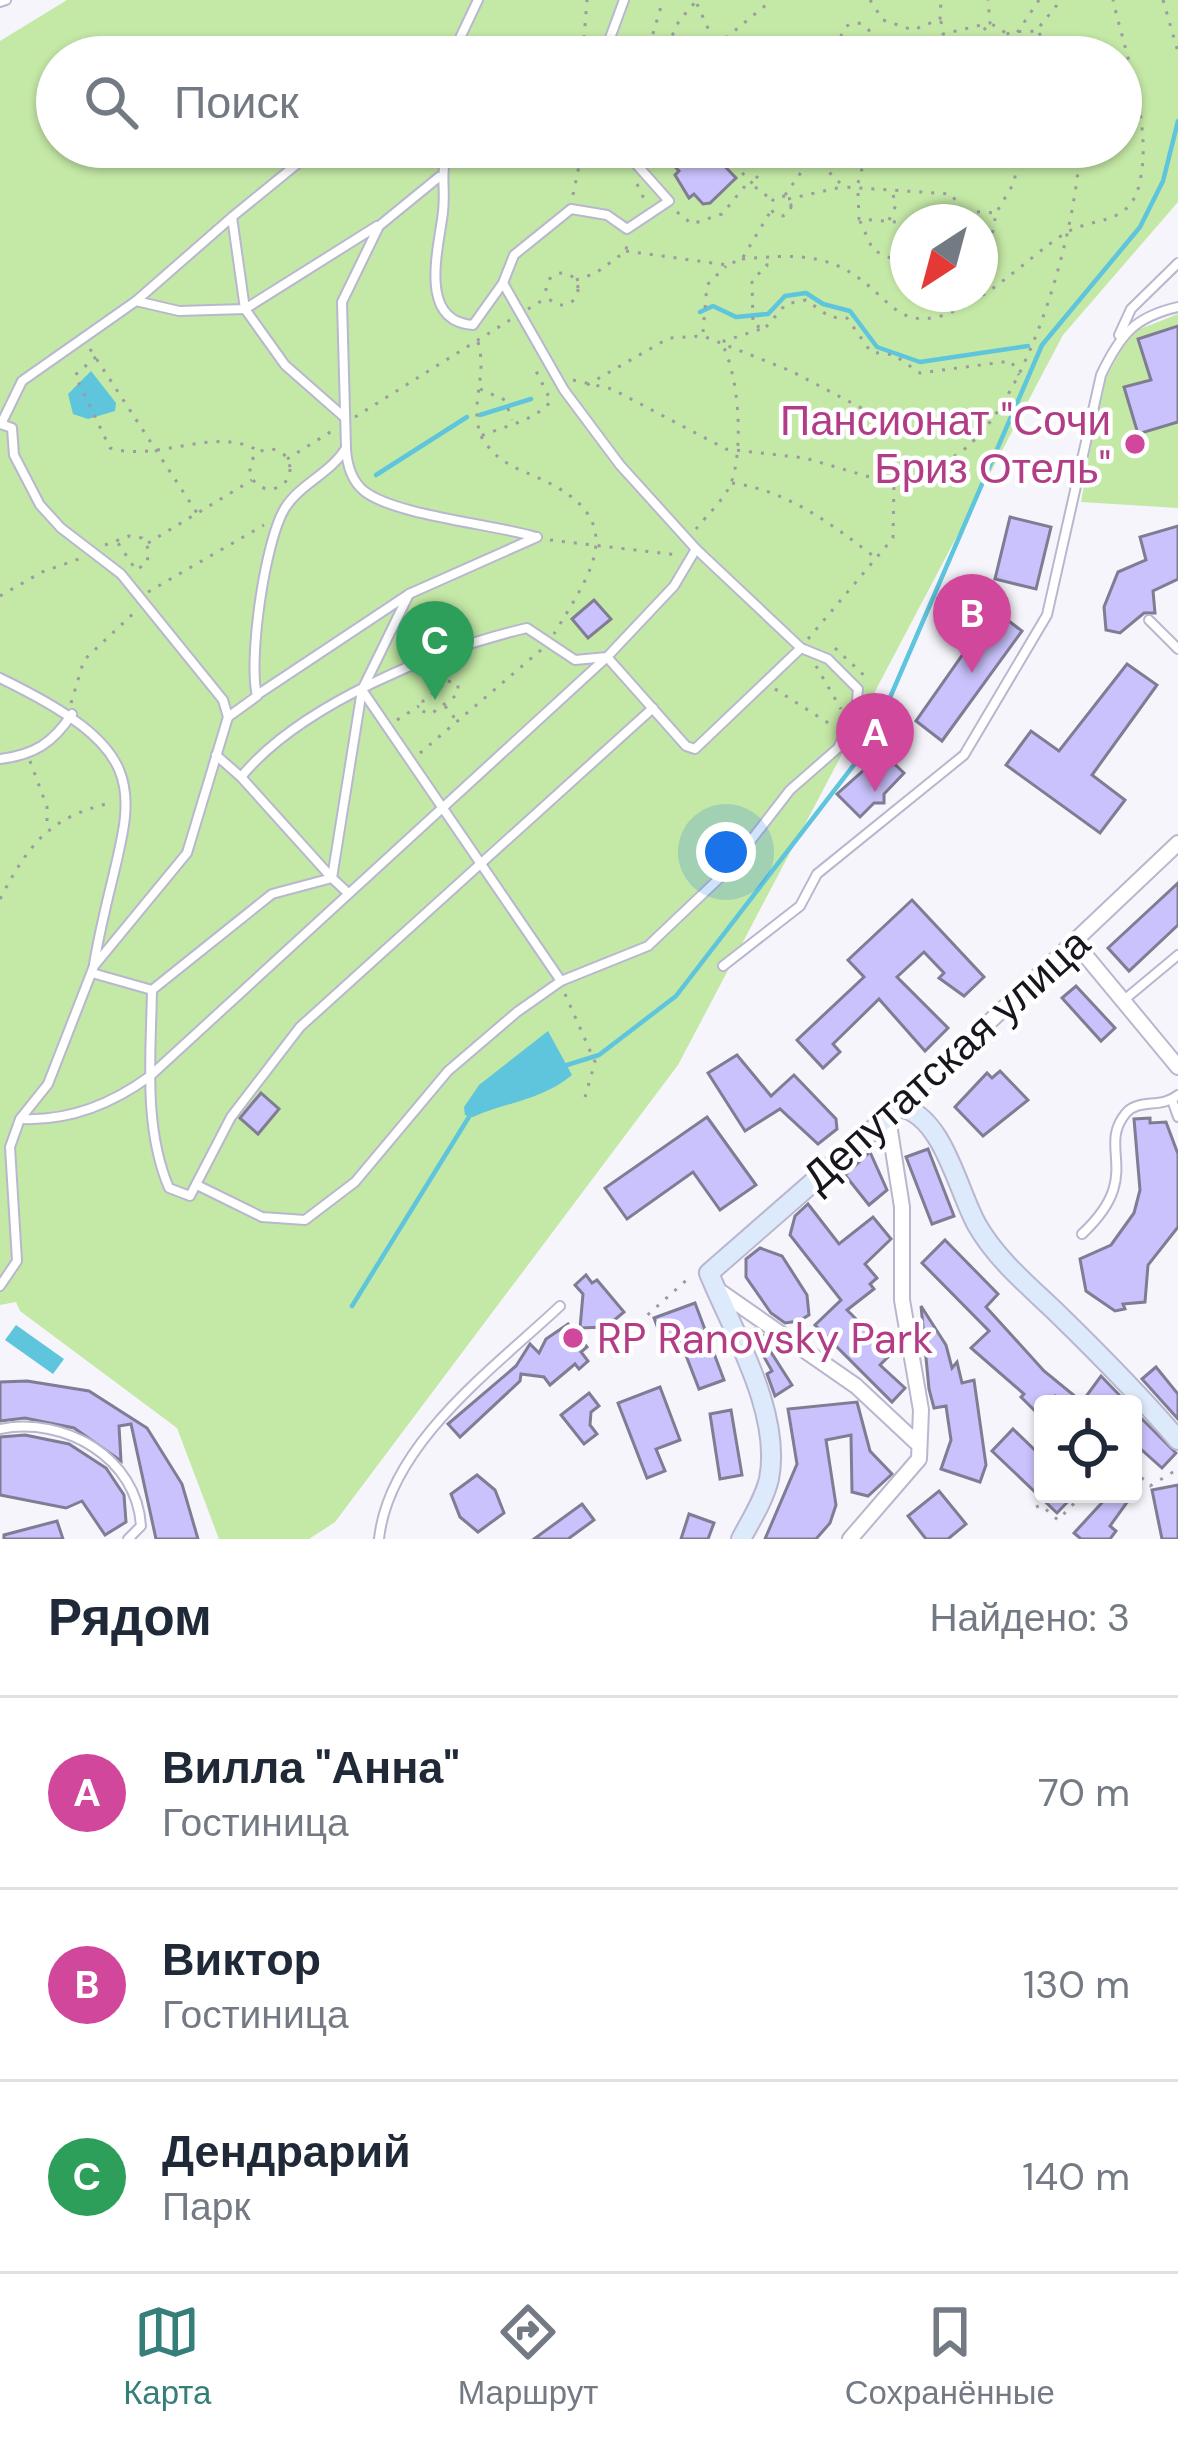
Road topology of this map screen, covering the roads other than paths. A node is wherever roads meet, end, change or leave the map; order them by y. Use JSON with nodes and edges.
{"nodes":[{"id":1,"x":478,"y":0,"type":"edge"},
{"id":2,"x":624,"y":0,"type":"edge"},
{"id":3,"x":461,"y":36,"type":"edge"},
{"id":4,"x":610,"y":36,"type":"edge"},
{"id":5,"x":292,"y":168,"type":"edge"},
{"id":6,"x":442,"y":168,"type":"edge"},
{"id":7,"x":640,"y":168,"type":"edge"},
{"id":8,"x":439,"y":178,"type":"junction"},
{"id":9,"x":232,"y":217,"type":"junction"},
{"id":10,"x":379,"y":226,"type":"junction"},
{"id":11,"x":1178,"y":262,"type":"edge"},
{"id":12,"x":503,"y":283,"type":"junction"},
{"id":13,"x":136,"y":301,"type":"junction"},
{"id":14,"x":1178,"y":307,"type":"edge"},
{"id":15,"x":245,"y":309,"type":"junction"},
{"id":16,"x":1118,"y":340,"type":"junction"},
{"id":17,"x":345,"y":419,"type":"junction"},
{"id":18,"x":0,"y":424,"type":"edge"},
{"id":19,"x":346,"y":448,"type":"junction"},
{"id":20,"x":693,"y":552,"type":"junction"},
{"id":21,"x":409,"y":594,"type":"junction"},
{"id":22,"x":1150,"y":620,"type":"dead end"},
{"id":23,"x":800,"y":648,"type":"junction"},
{"id":24,"x":1178,"y":649,"type":"edge"},
{"id":25,"x":607,"y":657,"type":"junction"},
{"id":26,"x":0,"y":678,"type":"edge"},
{"id":27,"x":362,"y":690,"type":"junction"},
{"id":28,"x":257,"y":696,"type":"junction"},
{"id":29,"x":652,"y":709,"type":"junction"},
{"id":30,"x":72,"y":714,"type":"junction"},
{"id":31,"x":228,"y":717,"type":"junction"},
{"id":32,"x":216,"y":755,"type":"junction"},
{"id":33,"x":0,"y":759,"type":"edge"},
{"id":34,"x":241,"y":777,"type":"junction"},
{"id":35,"x":441,"y":809,"type":"junction"},
{"id":36,"x":1178,"y":843,"type":"edge"},
{"id":37,"x":480,"y":862,"type":"junction"},
{"id":38,"x":332,"y":878,"type":"junction"},
{"id":39,"x":348,"y":893,"type":"junction"},
{"id":40,"x":1076,"y":944,"type":"junction"},
{"id":41,"x":1178,"y":955,"type":"edge"},
{"id":42,"x":723,"y":966,"type":"dead end"},
{"id":43,"x":93,"y":969,"type":"junction"},
{"id":44,"x":561,"y":981,"type":"junction"},
{"id":45,"x":152,"y":990,"type":"junction"},
{"id":46,"x":1123,"y":1001,"type":"junction"},
{"id":47,"x":1178,"y":1067,"type":"edge"},
{"id":48,"x":150,"y":1076,"type":"junction"},
{"id":49,"x":1175,"y":1098,"type":"edge"},
{"id":50,"x":892,"y":1109,"type":"junction"},
{"id":51,"x":1178,"y":1117,"type":"edge"},
{"id":52,"x":20,"y":1119,"type":"junction"},
{"id":53,"x":199,"y":1186,"type":"junction"},
{"id":54,"x":1082,"y":1234,"type":"dead end"},
{"id":55,"x":706,"y":1279,"type":"junction"},
{"id":56,"x":0,"y":1286,"type":"edge"},
{"id":57,"x":560,"y":1306,"type":"dead end"},
{"id":58,"x":0,"y":1429,"type":"edge"},
{"id":59,"x":1178,"y":1440,"type":"edge"},
{"id":60,"x":919,"y":1445,"type":"junction"},
{"id":61,"x":128,"y":1539,"type":"edge"},
{"id":62,"x":379,"y":1539,"type":"edge"},
{"id":63,"x":741,"y":1539,"type":"edge"},
{"id":64,"x":850,"y":1539,"type":"edge"}],
"edges":[{"from":1,"to":3,"type":"lane"},
{"from":2,"to":4,"type":"lane"},
{"from":5,"to":9,"type":"lane"},
{"from":6,"to":8,"type":"lane"},
{"from":7,"to":12,"type":"lane"},
{"from":8,"to":10,"type":"lane"},
{"from":8,"to":12,"type":"lane"},
{"from":9,"to":13,"type":"lane"},
{"from":9,"to":15,"type":"lane"},
{"from":10,"to":15,"type":"lane"},
{"from":10,"to":17,"type":"lane"},
{"from":11,"to":16,"type":"lane"},
{"from":12,"to":20,"type":"lane"},
{"from":13,"to":15,"type":"lane"},
{"from":13,"to":18,"type":"lane"},
{"from":14,"to":16,"type":"lane"},
{"from":15,"to":17,"type":"lane"},
{"from":16,"to":42,"type":"lane"},
{"from":17,"to":19,"type":"lane"},
{"from":18,"to":31,"type":"lane"},
{"from":19,"to":21,"type":"lane"},
{"from":19,"to":28,"type":"lane"},
{"from":20,"to":23,"type":"lane"},
{"from":20,"to":25,"type":"lane"},
{"from":21,"to":27,"type":"lane"},
{"from":21,"to":28,"type":"lane"},
{"from":22,"to":24,"type":"lane"},
{"from":23,"to":29,"type":"lane"},
{"from":23,"to":44,"type":"lane"},
{"from":25,"to":27,"type":"lane"},
{"from":25,"to":29,"type":"lane"},
{"from":25,"to":35,"type":"lane"},
{"from":26,"to":30,"type":"lane"},
{"from":27,"to":34,"type":"lane"},
{"from":27,"to":35,"type":"lane"},
{"from":27,"to":38,"type":"lane"},
{"from":28,"to":31,"type":"lane"},
{"from":29,"to":37,"type":"lane"},
{"from":30,"to":33,"type":"lane"},
{"from":30,"to":43,"type":"lane"},
{"from":31,"to":32,"type":"lane"},
{"from":32,"to":34,"type":"lane"},
{"from":32,"to":43,"type":"lane"},
{"from":34,"to":38,"type":"lane"},
{"from":35,"to":37,"type":"lane"},
{"from":35,"to":39,"type":"lane"},
{"from":36,"to":40,"type":"street","name":"Депутатская улица"},
{"from":37,"to":44,"type":"lane"},
{"from":37,"to":53,"type":"lane"},
{"from":38,"to":39,"type":"lane"},
{"from":38,"to":45,"type":"lane"},
{"from":39,"to":48,"type":"lane"},
{"from":40,"to":46,"type":"street"},
{"from":40,"to":50,"type":"street","name":"Депутатская улица"},
{"from":41,"to":46,"type":"lane"},
{"from":43,"to":45,"type":"lane"},
{"from":43,"to":52,"type":"lane"},
{"from":44,"to":53,"type":"lane"},
{"from":45,"to":48,"type":"lane"},
{"from":46,"to":47,"type":"street"},
{"from":48,"to":52,"type":"lane"},
{"from":48,"to":53,"type":"lane"},
{"from":49,"to":51,"type":"lane"},
{"from":49,"to":54,"type":"lane"},
{"from":50,"to":55,"type":"street","name":"Депутатская улица"},
{"from":50,"to":59,"type":"street"},
{"from":50,"to":60,"type":"street"},
{"from":52,"to":56,"type":"lane"},
{"from":55,"to":60,"type":"street"},
{"from":55,"to":63,"type":"street"},
{"from":57,"to":62,"type":"lane"},
{"from":58,"to":61,"type":"lane"},
{"from":60,"to":64,"type":"street"}]}
